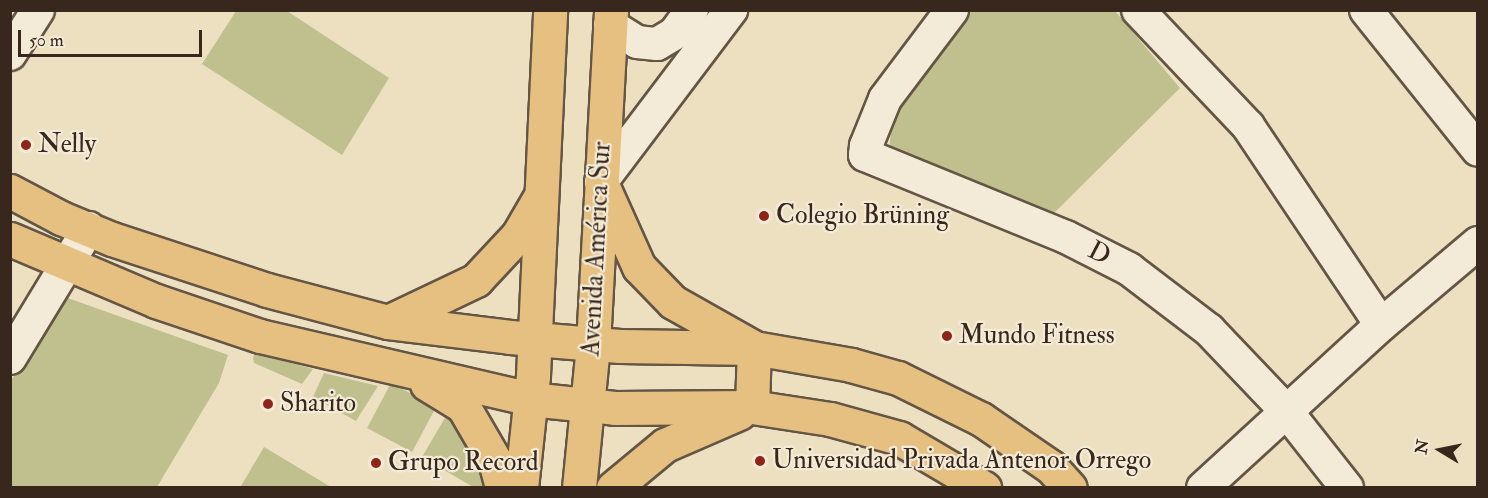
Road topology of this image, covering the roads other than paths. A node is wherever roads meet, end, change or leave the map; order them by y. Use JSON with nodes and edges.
{"nodes":[{"id":1,"x":38,"y":10,"type":"edge"},
{"id":2,"x":550,"y":10,"type":"edge"},
{"id":3,"x":692,"y":10,"type":"edge"},
{"id":4,"x":731,"y":10,"type":"edge"},
{"id":5,"x":952,"y":10,"type":"edge"},
{"id":6,"x":1138,"y":10,"type":"edge"},
{"id":7,"x":1366,"y":10,"type":"edge"},
{"id":8,"x":610,"y":18,"type":"edge"},
{"id":9,"x":10,"y":54,"type":"edge"},
{"id":10,"x":1478,"y":150,"type":"edge"},
{"id":11,"x":601,"y":182,"type":"junction"},
{"id":12,"x":10,"y":191,"type":"edge"},
{"id":13,"x":543,"y":193,"type":"junction"},
{"id":14,"x":89,"y":228,"type":"junction"},
{"id":15,"x":10,"y":239,"type":"edge"},
{"id":16,"x":1478,"y":243,"type":"edge"},
{"id":17,"x":66,"y":262,"type":"junction"},
{"id":18,"x":388,"y":322,"type":"junction"},
{"id":19,"x":1381,"y":325,"type":"junction"},
{"id":20,"x":535,"y":340,"type":"junction"},
{"id":21,"x":593,"y":344,"type":"junction"},
{"id":22,"x":754,"y":348,"type":"junction"},
{"id":23,"x":10,"y":358,"type":"edge"},
{"id":24,"x":392,"y":369,"type":"junction"},
{"id":25,"x":530,"y":399,"type":"junction"},
{"id":26,"x":588,"y":407,"type":"junction"},
{"id":27,"x":753,"y":407,"type":"junction"},
{"id":28,"x":1287,"y":412,"type":"junction"},
{"id":29,"x":502,"y":488,"type":"edge"},
{"id":30,"x":521,"y":488,"type":"edge"},
{"id":31,"x":579,"y":488,"type":"edge"},
{"id":32,"x":613,"y":488,"type":"edge"},
{"id":33,"x":984,"y":488,"type":"edge"},
{"id":34,"x":1070,"y":488,"type":"edge"},
{"id":35,"x":1203,"y":488,"type":"edge"},
{"id":36,"x":1347,"y":488,"type":"edge"}],
"edges":[{"from":1,"to":9,"type":"street"},
{"from":2,"to":13,"type":"main road"},
{"from":3,"to":8,"type":"street"},
{"from":4,"to":11,"type":"street"},
{"from":5,"to":28,"type":"street","name":"D"},
{"from":6,"to":19,"type":"street"},
{"from":7,"to":10,"type":"street"},
{"from":8,"to":11,"type":"main road","name":"Avenida América Sur"},
{"from":11,"to":21,"type":"main road","name":"Avenida América Sur"},
{"from":11,"to":22,"type":"main road"},
{"from":12,"to":14,"type":"main road"},
{"from":13,"to":18,"type":"main road"},
{"from":13,"to":20,"type":"main road"},
{"from":14,"to":17,"type":"street"},
{"from":14,"to":18,"type":"main road"},
{"from":15,"to":17,"type":"main road"},
{"from":16,"to":19,"type":"street"},
{"from":17,"to":23,"type":"street"},
{"from":17,"to":24,"type":"main road"},
{"from":18,"to":20,"type":"main road"},
{"from":19,"to":28,"type":"street"},
{"from":20,"to":21,"type":"main road"},
{"from":20,"to":25,"type":"main road"},
{"from":21,"to":22,"type":"main road"},
{"from":21,"to":26,"type":"main road","name":"Avenida América Sur"},
{"from":22,"to":27,"type":"main road"},
{"from":22,"to":34,"type":"main road"},
{"from":24,"to":25,"type":"main road"},
{"from":24,"to":29,"type":"main road"},
{"from":25,"to":26,"type":"main road"},
{"from":25,"to":30,"type":"main road"},
{"from":26,"to":27,"type":"main road"},
{"from":26,"to":31,"type":"main road","name":"Avenida América Sur"},
{"from":27,"to":32,"type":"main road"},
{"from":27,"to":33,"type":"main road"},
{"from":28,"to":35,"type":"street"},
{"from":28,"to":36,"type":"street","name":"D"}]}
